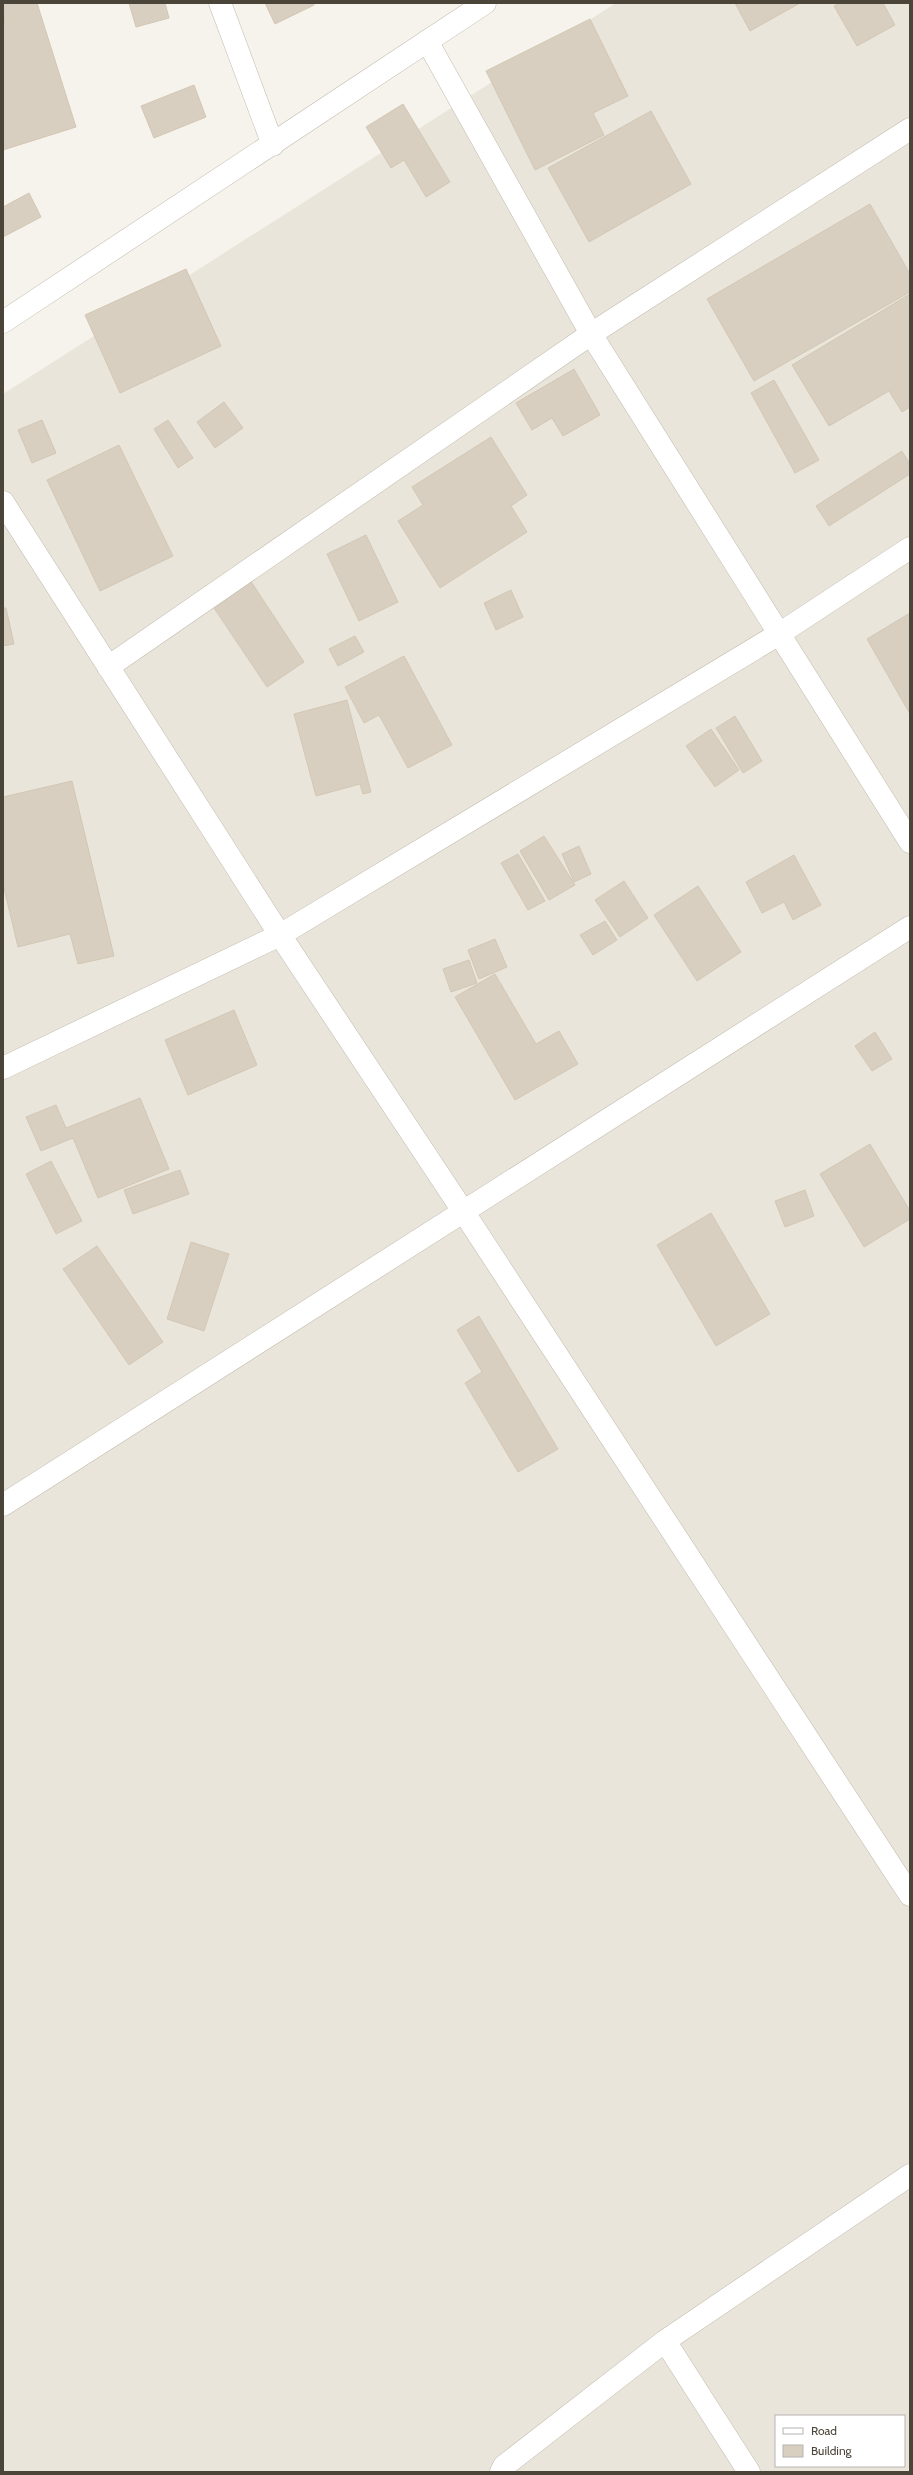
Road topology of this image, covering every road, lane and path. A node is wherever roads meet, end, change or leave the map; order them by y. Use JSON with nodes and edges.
{"nodes":[{"id":1,"x":220,"y":3,"type":"edge"},
{"id":2,"x":485,"y":3,"type":"edge"},
{"id":3,"x":427,"y":41,"type":"junction"},
{"id":4,"x":910,"y":129,"type":"edge"},
{"id":5,"x":273,"y":145,"type":"junction"},
{"id":6,"x":3,"y":322,"type":"edge"},
{"id":7,"x":591,"y":334,"type":"junction"},
{"id":8,"x":3,"y":502,"type":"edge"},
{"id":9,"x":910,"y":548,"type":"edge"},
{"id":10,"x":779,"y":634,"type":"junction"},
{"id":11,"x":108,"y":666,"type":"junction"},
{"id":12,"x":910,"y":842,"type":"edge"},
{"id":13,"x":910,"y":927,"type":"edge"},
{"id":14,"x":280,"y":935,"type":"junction"},
{"id":15,"x":3,"y":1068,"type":"edge"},
{"id":16,"x":463,"y":1211,"type":"junction"},
{"id":17,"x":3,"y":1505,"type":"edge"},
{"id":18,"x":910,"y":1895,"type":"edge"},
{"id":19,"x":910,"y":2175,"type":"edge"},
{"id":20,"x":666,"y":2341,"type":"junction"},
{"id":21,"x":501,"y":2472,"type":"edge"},
{"id":22,"x":749,"y":2472,"type":"edge"}],
"edges":[{"from":1,"to":5,"type":"street"},
{"from":2,"to":3,"type":"street"},
{"from":3,"to":5,"type":"street"},
{"from":3,"to":7,"type":"street"},
{"from":4,"to":7,"type":"street"},
{"from":5,"to":6,"type":"street"},
{"from":7,"to":10,"type":"street"},
{"from":7,"to":11,"type":"street"},
{"from":8,"to":11,"type":"street"},
{"from":9,"to":10,"type":"street"},
{"from":10,"to":12,"type":"street"},
{"from":10,"to":14,"type":"street"},
{"from":11,"to":14,"type":"street"},
{"from":13,"to":16,"type":"street"},
{"from":14,"to":15,"type":"street"},
{"from":14,"to":16,"type":"street"},
{"from":16,"to":17,"type":"street"},
{"from":16,"to":18,"type":"street"},
{"from":19,"to":20,"type":"street"},
{"from":20,"to":21,"type":"street"},
{"from":20,"to":22,"type":"street"}]}
